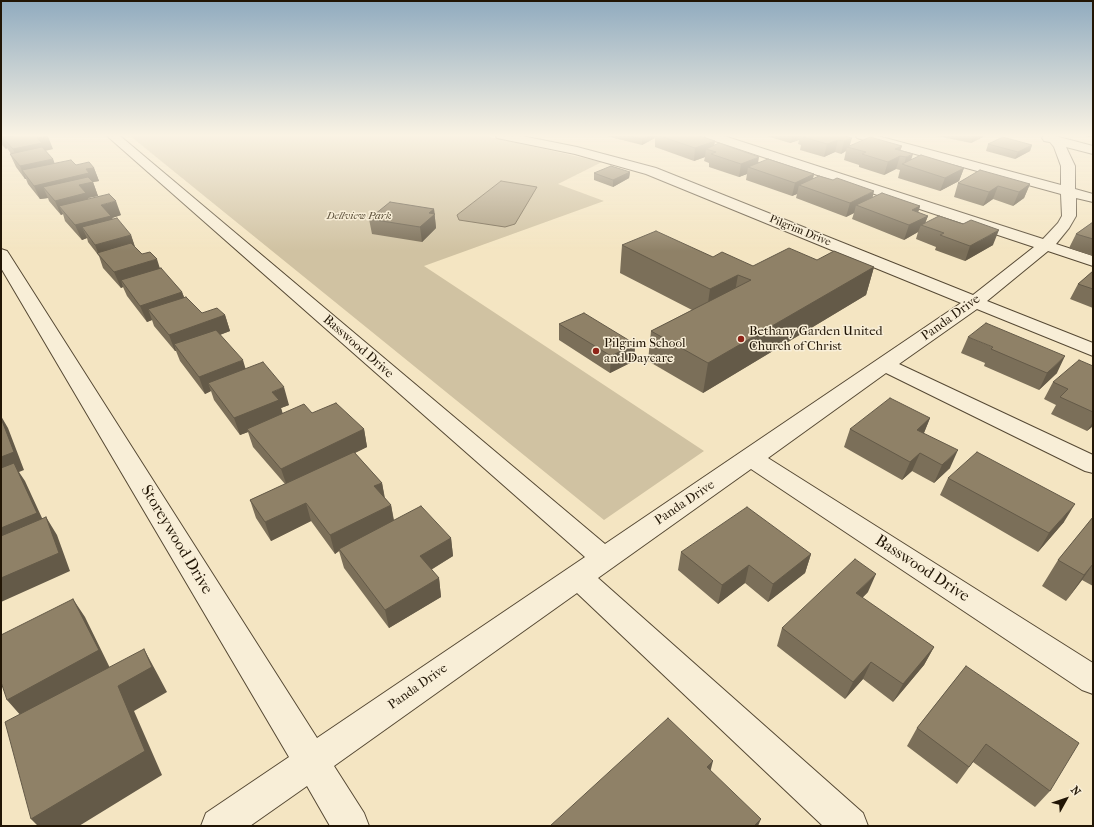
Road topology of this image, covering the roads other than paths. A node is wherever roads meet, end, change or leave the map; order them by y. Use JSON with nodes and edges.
{"nodes":[{"id":1,"x":157,"y":174,"type":"edge"},
{"id":2,"x":657,"y":174,"type":"edge"},
{"id":3,"x":828,"y":174,"type":"edge"},
{"id":4,"x":1004,"y":174,"type":"edge"},
{"id":5,"x":1068,"y":174,"type":"edge"},
{"id":6,"x":1069,"y":191,"type":"junction"},
{"id":7,"x":1093,"y":198,"type":"edge"},
{"id":8,"x":1046,"y":245,"type":"junction"},
{"id":9,"x":1,"y":254,"type":"edge"},
{"id":10,"x":1093,"y":261,"type":"edge"},
{"id":11,"x":974,"y":302,"type":"junction"},
{"id":12,"x":1093,"y":350,"type":"edge"},
{"id":13,"x":885,"y":365,"type":"junction"},
{"id":14,"x":751,"y":458,"type":"junction"},
{"id":15,"x":1093,"y":465,"type":"edge"},
{"id":16,"x":605,"y":559,"type":"junction"},
{"id":17,"x":578,"y":577,"type":"junction"},
{"id":18,"x":1093,"y":680,"type":"edge"},
{"id":19,"x":312,"y":761,"type":"junction"},
{"id":20,"x":219,"y":826,"type":"edge"},
{"id":21,"x":351,"y":826,"type":"edge"},
{"id":22,"x":850,"y":826,"type":"edge"}],
"edges":[{"from":1,"to":16,"type":"street","name":"Basswood Drive"},
{"from":2,"to":11,"type":"street","name":"Pilgrim Drive"},
{"from":3,"to":8,"type":"street"},
{"from":4,"to":6,"type":"street"},
{"from":5,"to":6,"type":"street","name":"Panda Drive"},
{"from":6,"to":7,"type":"street"},
{"from":6,"to":8,"type":"street","name":"Panda Drive"},
{"from":8,"to":10,"type":"street"},
{"from":8,"to":11,"type":"street","name":"Panda Drive"},
{"from":9,"to":19,"type":"street","name":"Storeywood Drive"},
{"from":11,"to":12,"type":"street","name":"Pilgrim Drive"},
{"from":11,"to":13,"type":"street","name":"Panda Drive"},
{"from":13,"to":14,"type":"street","name":"Panda Drive"},
{"from":13,"to":15,"type":"street"},
{"from":14,"to":16,"type":"street","name":"Panda Drive"},
{"from":14,"to":18,"type":"street","name":"Basswood Drive"},
{"from":16,"to":17,"type":"street","name":"Panda Drive"},
{"from":17,"to":19,"type":"street","name":"Panda Drive"},
{"from":17,"to":22,"type":"street"},
{"from":19,"to":20,"type":"street","name":"Panda Drive"},
{"from":19,"to":21,"type":"street","name":"Storeywood Drive"}]}
